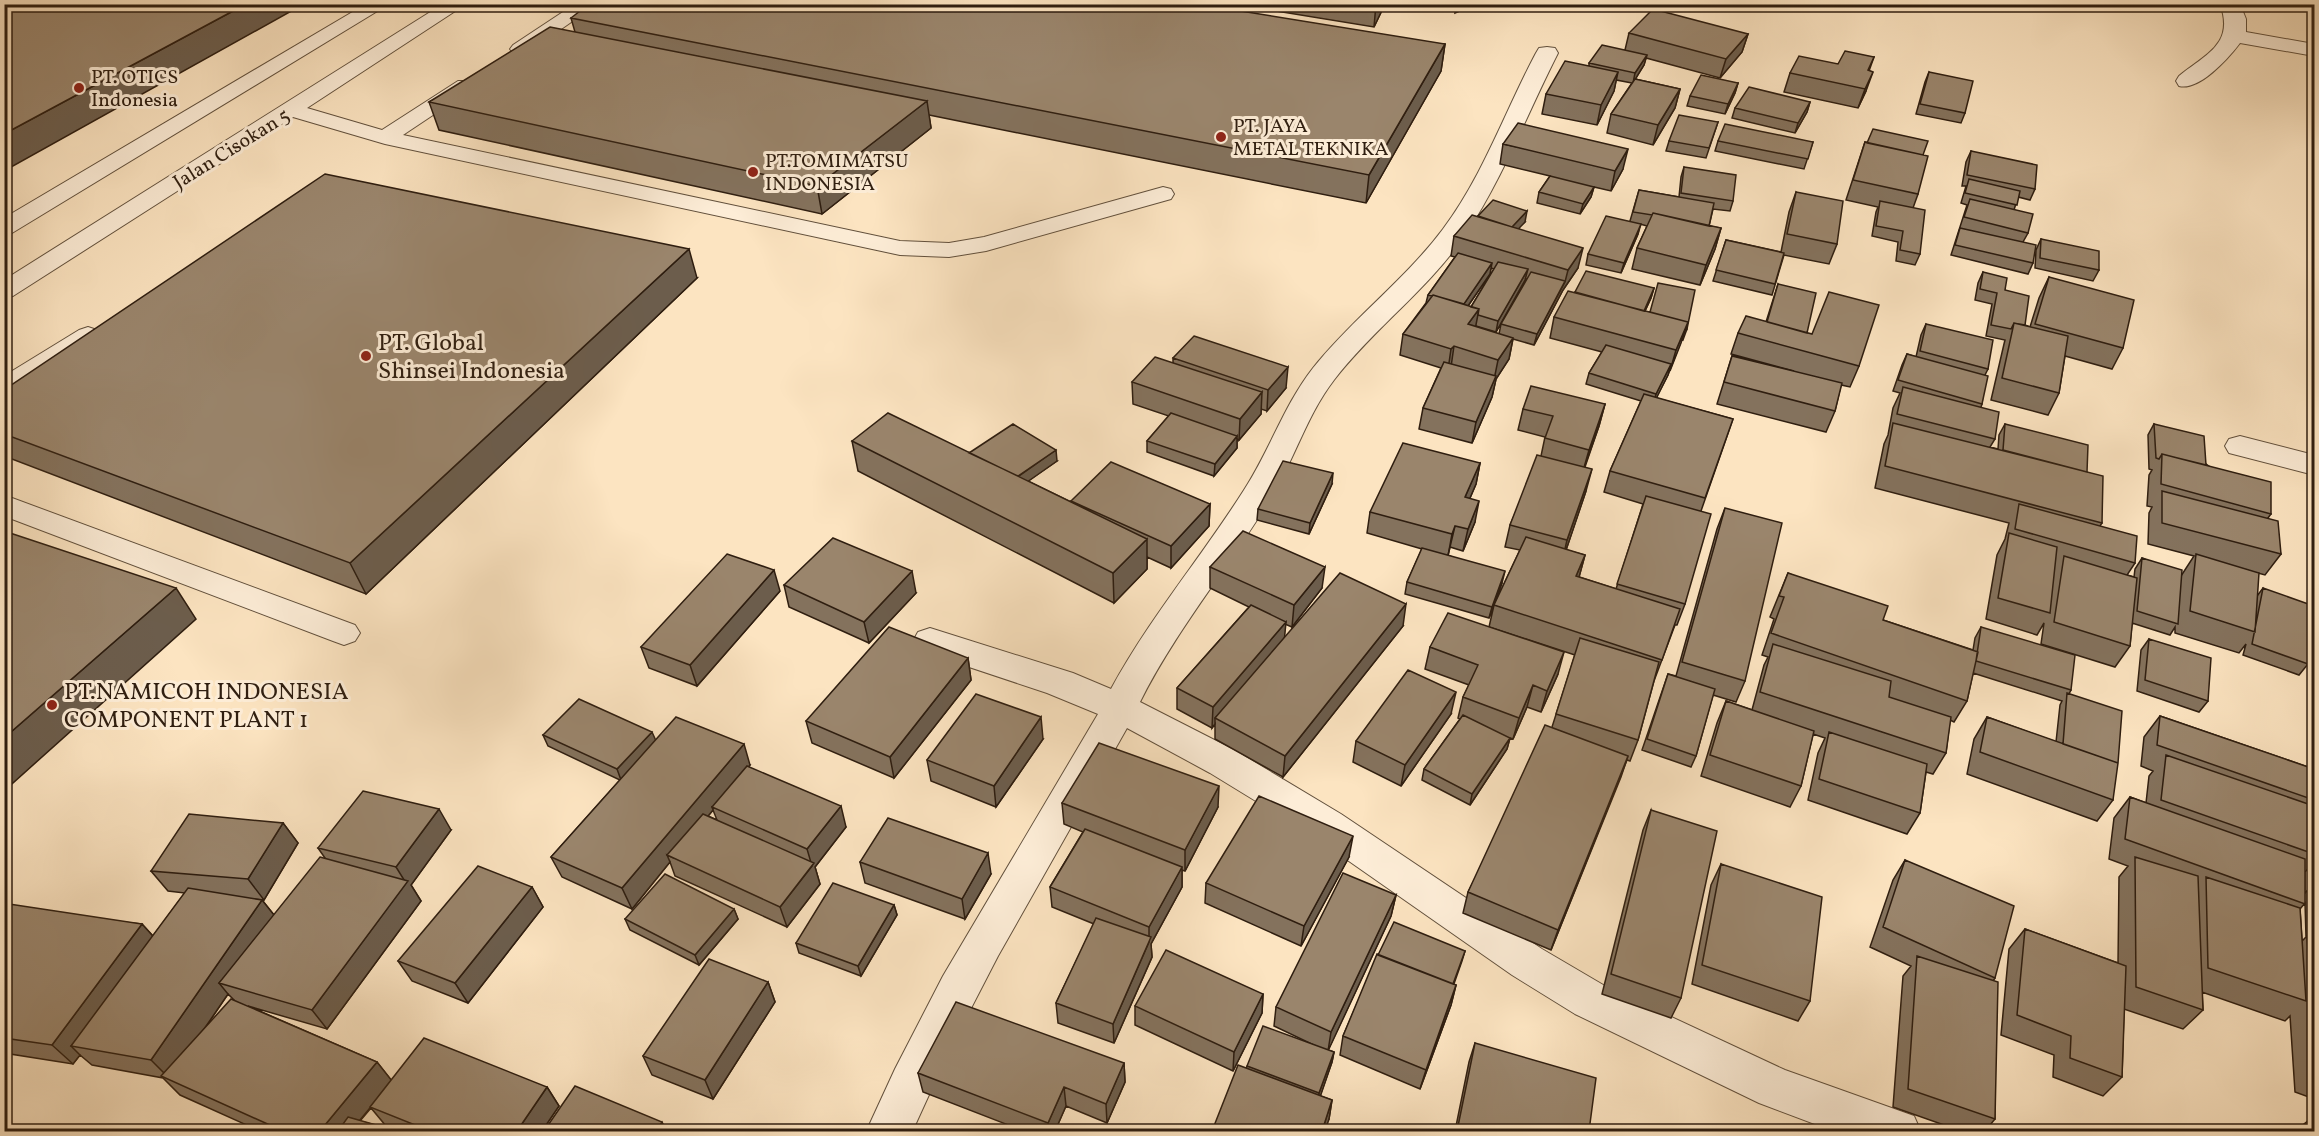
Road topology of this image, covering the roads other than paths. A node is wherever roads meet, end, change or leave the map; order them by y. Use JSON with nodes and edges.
{"nodes":[{"id":1,"x":380,"y":4,"type":"edge"},
{"id":2,"x":456,"y":4,"type":"edge"},
{"id":3,"x":588,"y":4,"type":"edge"},
{"id":4,"x":2230,"y":4,"type":"edge"},
{"id":5,"x":2235,"y":36,"type":"junction"},
{"id":6,"x":2314,"y":50,"type":"edge"},
{"id":7,"x":1547,"y":53,"type":"dead end"},
{"id":8,"x":501,"y":62,"type":"edge"},
{"id":9,"x":482,"y":74,"type":"edge"},
{"id":10,"x":2187,"y":81,"type":"dead end"},
{"id":11,"x":291,"y":110,"type":"junction"},
{"id":12,"x":385,"y":138,"type":"junction"},
{"id":13,"x":1163,"y":194,"type":"dead end"},
{"id":14,"x":4,"y":228,"type":"edge"},
{"id":15,"x":4,"y":291,"type":"edge"},
{"id":16,"x":105,"y":324,"type":"edge"},
{"id":17,"x":4,"y":388,"type":"edge"},
{"id":18,"x":2240,"y":446,"type":"dead end"},
{"id":19,"x":2314,"y":465,"type":"edge"},
{"id":20,"x":4,"y":506,"type":"edge"},
{"id":21,"x":344,"y":633,"type":"dead end"},
{"id":22,"x":930,"y":641,"type":"edge"},
{"id":23,"x":1120,"y":708,"type":"junction"},
{"id":24,"x":889,"y":1131,"type":"edge"},
{"id":25,"x":1898,"y":1131,"type":"edge"}],
"edges":[{"from":1,"to":14,"type":"lane"},
{"from":2,"to":11,"type":"lane","name":"Jalan Cisokan 5"},
{"from":3,"to":8,"type":"lane"},
{"from":4,"to":5,"type":"street"},
{"from":5,"to":6,"type":"street"},
{"from":5,"to":10,"type":"street"},
{"from":7,"to":23,"type":"street"},
{"from":9,"to":12,"type":"lane"},
{"from":11,"to":12,"type":"lane"},
{"from":11,"to":15,"type":"lane","name":"Jalan Cisokan 5"},
{"from":12,"to":13,"type":"lane"},
{"from":16,"to":17,"type":"lane"},
{"from":18,"to":19,"type":"street"},
{"from":20,"to":21,"type":"lane"},
{"from":22,"to":23,"type":"street"},
{"from":23,"to":24,"type":"street"},
{"from":23,"to":25,"type":"street"}]}
